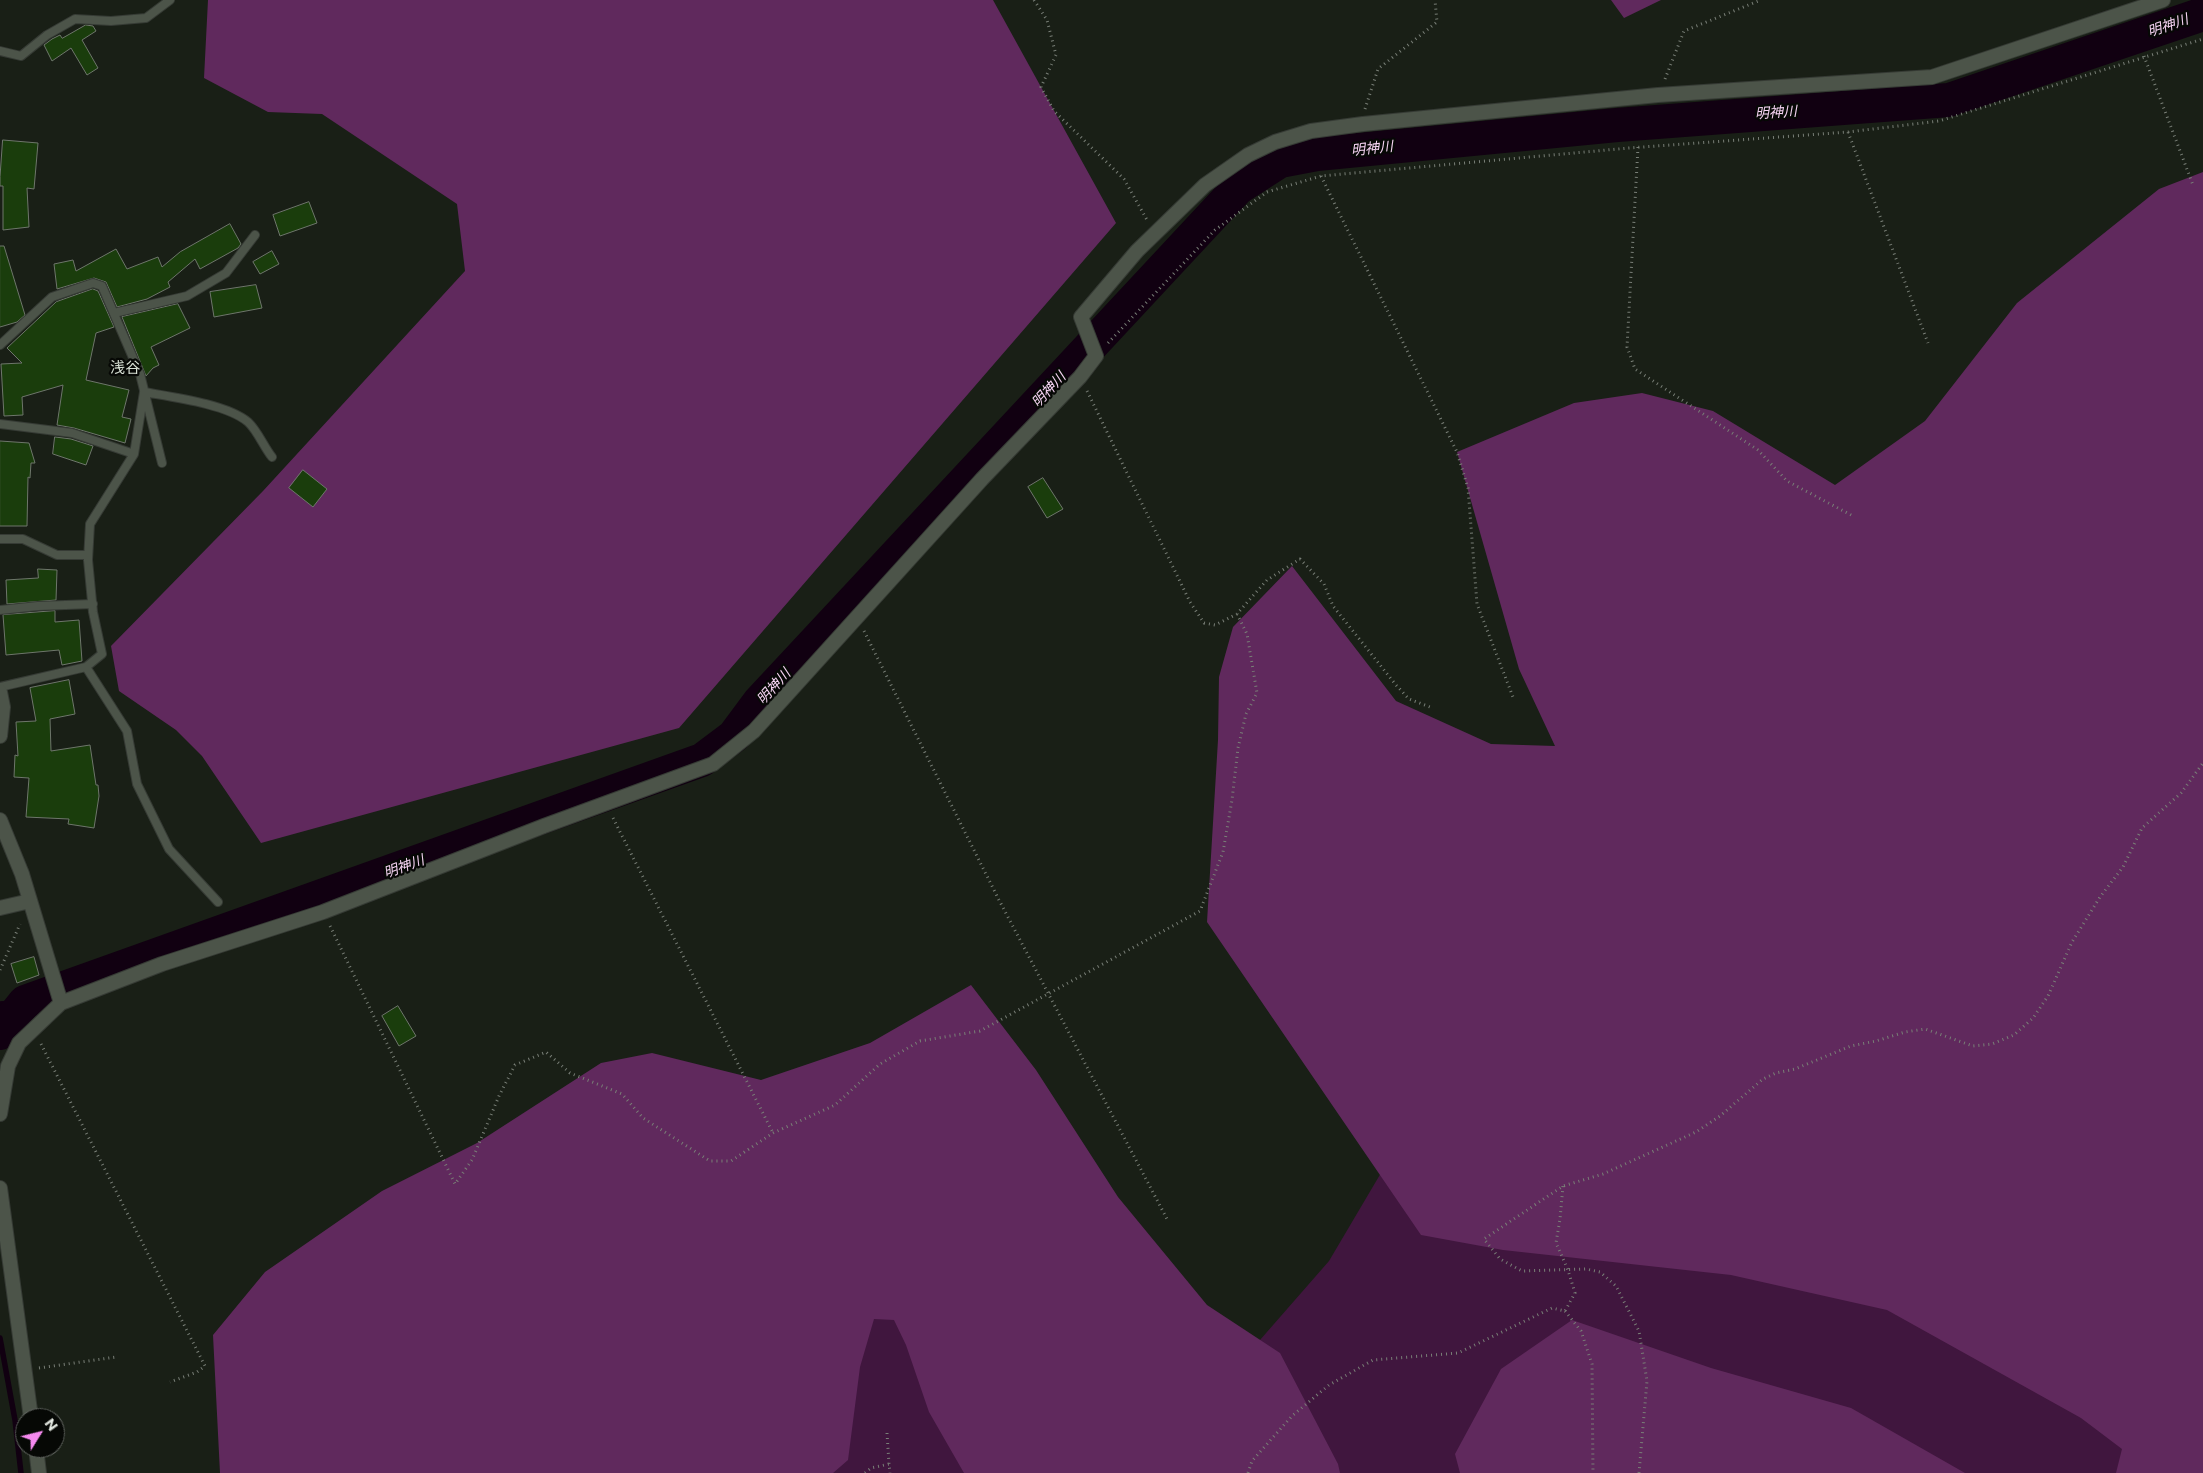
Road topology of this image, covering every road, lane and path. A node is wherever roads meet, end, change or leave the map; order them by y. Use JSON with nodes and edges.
{"nodes":[{"id":1,"x":170,"y":0,"type":"edge"},
{"id":2,"x":1034,"y":0,"type":"edge"},
{"id":3,"x":1435,"y":0,"type":"edge"},
{"id":4,"x":1761,"y":0,"type":"edge"},
{"id":5,"x":2163,"y":0,"type":"edge"},
{"id":6,"x":2203,"y":39,"type":"edge"},
{"id":7,"x":0,"y":51,"type":"edge"},
{"id":8,"x":2144,"y":56,"type":"junction"},
{"id":9,"x":1658,"y":95,"type":"junction"},
{"id":10,"x":1360,"y":124,"type":"junction"},
{"id":11,"x":1848,"y":132,"type":"junction"},
{"id":12,"x":1638,"y":147,"type":"junction"},
{"id":13,"x":1321,"y":176,"type":"junction"},
{"id":14,"x":2193,"y":185,"type":"dead end"},
{"id":15,"x":1155,"y":233,"type":"junction"},
{"id":16,"x":255,"y":236,"type":"dead end"},
{"id":17,"x":114,"y":313,"type":"junction"},
{"id":18,"x":1928,"y":343,"type":"dead end"},
{"id":19,"x":0,"y":345,"type":"edge"},
{"id":20,"x":1096,"y":356,"type":"junction"},
{"id":21,"x":1080,"y":377,"type":"junction"},
{"id":22,"x":144,"y":392,"type":"junction"},
{"id":23,"x":0,"y":424,"type":"edge"},
{"id":24,"x":134,"y":454,"type":"junction"},
{"id":25,"x":272,"y":457,"type":"dead end"},
{"id":26,"x":162,"y":463,"type":"dead end"},
{"id":27,"x":1853,"y":516,"type":"dead end"},
{"id":28,"x":0,"y":539,"type":"edge"},
{"id":29,"x":88,"y":555,"type":"junction"},
{"id":30,"x":93,"y":604,"type":"junction"},
{"id":31,"x":0,"y":610,"type":"edge"},
{"id":32,"x":1237,"y":614,"type":"junction"},
{"id":33,"x":857,"y":617,"type":"junction"},
{"id":34,"x":86,"y":667,"type":"junction"},
{"id":35,"x":0,"y":687,"type":"edge"},
{"id":36,"x":0,"y":692,"type":"edge"},
{"id":37,"x":1513,"y":698,"type":"dead end"},
{"id":38,"x":1430,"y":706,"type":"dead end"},
{"id":39,"x":0,"y":736,"type":"edge"},
{"id":40,"x":2203,"y":763,"type":"edge"},
{"id":41,"x":606,"y":804,"type":"junction"},
{"id":42,"x":0,"y":820,"type":"edge"},
{"id":43,"x":30,"y":901,"type":"junction"},
{"id":44,"x":218,"y":902,"type":"dead end"},
{"id":45,"x":0,"y":908,"type":"edge"},
{"id":46,"x":323,"y":912,"type":"junction"},
{"id":47,"x":0,"y":970,"type":"edge"},
{"id":48,"x":1048,"y":994,"type":"junction"},
{"id":49,"x":61,"y":1002,"type":"junction"},
{"id":50,"x":34,"y":1030,"type":"junction"},
{"id":51,"x":0,"y":1114,"type":"edge"},
{"id":52,"x":773,"y":1132,"type":"junction"},
{"id":53,"x":1563,"y":1186,"type":"junction"},
{"id":54,"x":0,"y":1188,"type":"edge"},
{"id":55,"x":1166,"y":1219,"type":"dead end"},
{"id":56,"x":1568,"y":1270,"type":"junction"},
{"id":57,"x":1565,"y":1311,"type":"junction"},
{"id":58,"x":116,"y":1357,"type":"dead end"},
{"id":59,"x":24,"y":1370,"type":"junction"},
{"id":60,"x":170,"y":1382,"type":"dead end"},
{"id":61,"x":30,"y":1408,"type":"edge"},
{"id":62,"x":887,"y":1433,"type":"dead end"},
{"id":63,"x":37,"y":1458,"type":"edge"},
{"id":64,"x":889,"y":1464,"type":"junction"},
{"id":65,"x":39,"y":1473,"type":"edge"},
{"id":66,"x":865,"y":1473,"type":"edge"},
{"id":67,"x":890,"y":1473,"type":"edge"},
{"id":68,"x":1248,"y":1473,"type":"edge"},
{"id":69,"x":1593,"y":1473,"type":"edge"},
{"id":70,"x":1639,"y":1473,"type":"edge"}],
"edges":[{"from":1,"to":7,"type":"lane"},
{"from":2,"to":15,"type":"path"},
{"from":3,"to":10,"type":"path"},
{"from":4,"to":9,"type":"path"},
{"from":5,"to":9,"type":"street"},
{"from":6,"to":8,"type":"path"},
{"from":8,"to":11,"type":"path"},
{"from":8,"to":14,"type":"path"},
{"from":9,"to":10,"type":"street"},
{"from":10,"to":15,"type":"street"},
{"from":11,"to":12,"type":"path"},
{"from":11,"to":18,"type":"path"},
{"from":12,"to":13,"type":"path"},
{"from":12,"to":27,"type":"path"},
{"from":13,"to":20,"type":"path"},
{"from":13,"to":37,"type":"path"},
{"from":15,"to":20,"type":"street"},
{"from":16,"to":17,"type":"lane"},
{"from":17,"to":19,"type":"lane"},
{"from":17,"to":22,"type":"lane"},
{"from":20,"to":21,"type":"street"},
{"from":21,"to":32,"type":"path"},
{"from":21,"to":33,"type":"street"},
{"from":22,"to":24,"type":"lane"},
{"from":22,"to":25,"type":"lane"},
{"from":22,"to":26,"type":"lane"},
{"from":23,"to":24,"type":"lane"},
{"from":24,"to":29,"type":"lane"},
{"from":28,"to":29,"type":"lane"},
{"from":29,"to":30,"type":"lane"},
{"from":30,"to":31,"type":"lane"},
{"from":30,"to":34,"type":"lane"},
{"from":32,"to":38,"type":"path"},
{"from":32,"to":48,"type":"path"},
{"from":33,"to":41,"type":"street"},
{"from":33,"to":48,"type":"path"},
{"from":34,"to":35,"type":"lane"},
{"from":34,"to":44,"type":"lane"},
{"from":36,"to":39,"type":"street"},
{"from":40,"to":53,"type":"path"},
{"from":41,"to":46,"type":"street"},
{"from":41,"to":52,"type":"path"},
{"from":42,"to":43,"type":"street"},
{"from":43,"to":45,"type":"street"},
{"from":43,"to":47,"type":"path"},
{"from":43,"to":49,"type":"street"},
{"from":46,"to":49,"type":"street"},
{"from":46,"to":52,"type":"path"},
{"from":48,"to":52,"type":"path"},
{"from":48,"to":55,"type":"path"},
{"from":49,"to":50,"type":"street"},
{"from":50,"to":51,"type":"street"},
{"from":50,"to":60,"type":"path"},
{"from":53,"to":56,"type":"path"},
{"from":53,"to":56,"type":"path"},
{"from":54,"to":59,"type":"street"},
{"from":56,"to":57,"type":"path"},
{"from":56,"to":70,"type":"path"},
{"from":57,"to":68,"type":"path"},
{"from":57,"to":69,"type":"path"},
{"from":58,"to":59,"type":"path"},
{"from":59,"to":61,"type":"street"},
{"from":62,"to":64,"type":"path"},
{"from":63,"to":65,"type":"street"},
{"from":64,"to":66,"type":"path"},
{"from":64,"to":67,"type":"path"}]}
